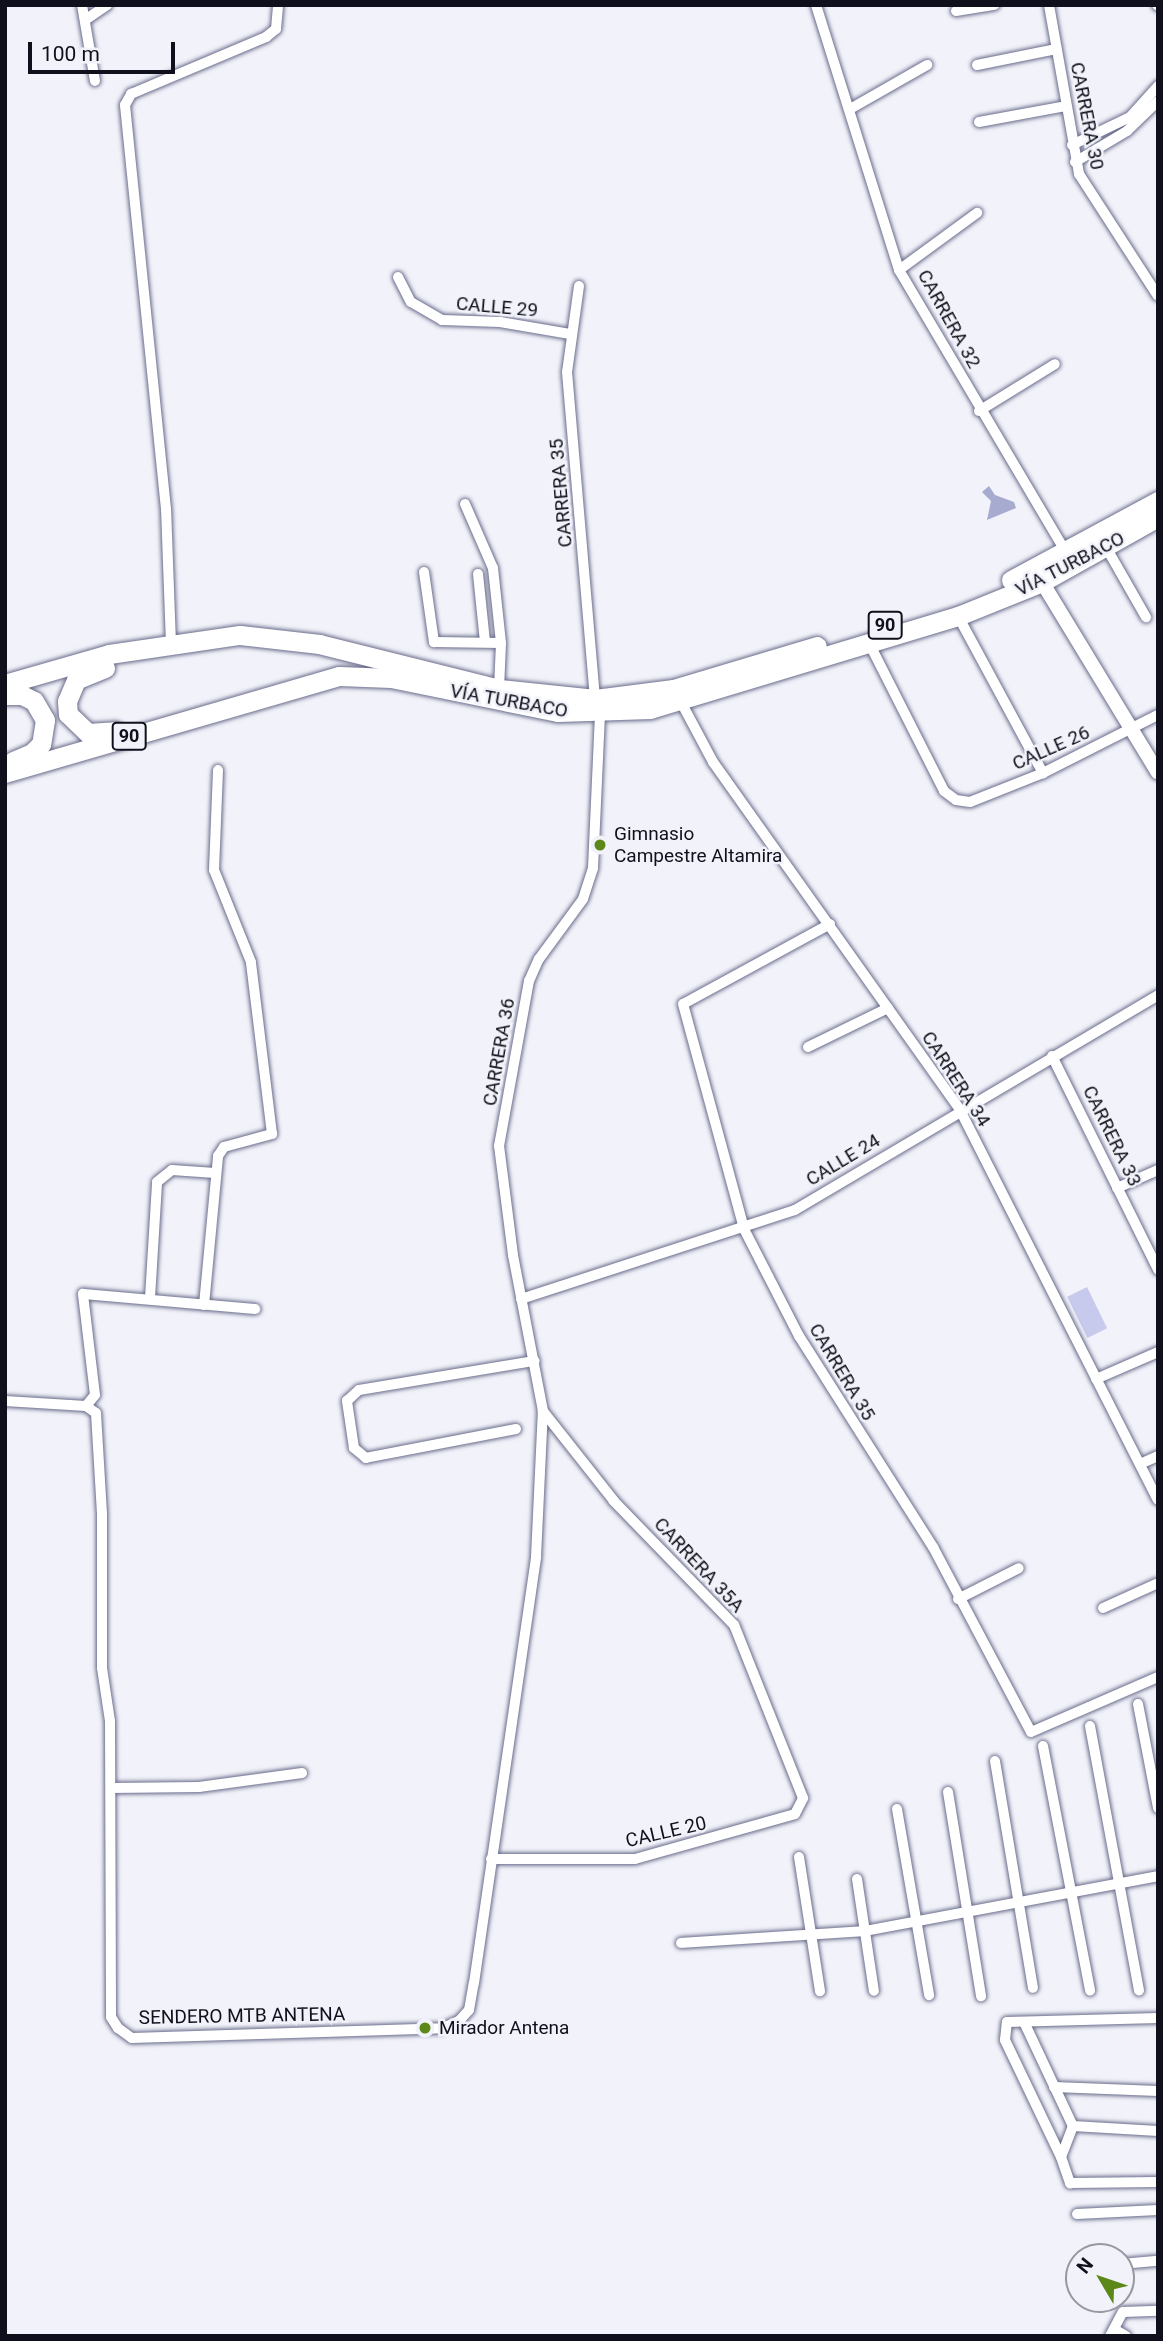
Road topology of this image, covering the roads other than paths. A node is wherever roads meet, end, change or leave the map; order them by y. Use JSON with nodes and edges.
{"nodes":[{"id":1,"x":82,"y":5,"type":"edge"},
{"id":2,"x":107,"y":5,"type":"edge"},
{"id":3,"x":278,"y":5,"type":"edge"},
{"id":4,"x":817,"y":5,"type":"edge"},
{"id":5,"x":995,"y":5,"type":"edge"},
{"id":6,"x":1049,"y":5,"type":"edge"},
{"id":7,"x":956,"y":11,"type":"dead end"},
{"id":8,"x":85,"y":20,"type":"junction"},
{"id":9,"x":1056,"y":49,"type":"junction"},
{"id":10,"x":927,"y":65,"type":"dead end"},
{"id":11,"x":977,"y":65,"type":"dead end"},
{"id":12,"x":95,"y":81,"type":"dead end"},
{"id":13,"x":1158,"y":86,"type":"edge"},
{"id":14,"x":1158,"y":101,"type":"edge"},
{"id":15,"x":1066,"y":106,"type":"junction"},
{"id":16,"x":850,"y":109,"type":"junction"},
{"id":17,"x":979,"y":122,"type":"dead end"},
{"id":18,"x":1072,"y":145,"type":"junction"},
{"id":19,"x":1075,"y":162,"type":"junction"},
{"id":20,"x":977,"y":213,"type":"dead end"},
{"id":21,"x":899,"y":270,"type":"junction"},
{"id":22,"x":398,"y":277,"type":"dead end"},
{"id":23,"x":579,"y":286,"type":"dead end"},
{"id":24,"x":1158,"y":296,"type":"edge"},
{"id":25,"x":570,"y":334,"type":"junction"},
{"id":26,"x":1055,"y":364,"type":"dead end"},
{"id":27,"x":979,"y":411,"type":"junction"},
{"id":28,"x":1158,"y":501,"type":"edge"},
{"id":29,"x":465,"y":504,"type":"dead end"},
{"id":30,"x":1158,"y":517,"type":"edge"},
{"id":31,"x":1106,"y":547,"type":"junction"},
{"id":32,"x":1066,"y":552,"type":"junction"},
{"id":33,"x":424,"y":572,"type":"dead end"},
{"id":34,"x":478,"y":575,"type":"dead end"},
{"id":35,"x":1042,"y":582,"type":"junction"},
{"id":36,"x":958,"y":616,"type":"junction"},
{"id":37,"x":1146,"y":617,"type":"dead end"},
{"id":38,"x":206,"y":638,"type":"junction"},
{"id":39,"x":485,"y":642,"type":"junction"},
{"id":40,"x":500,"y":643,"type":"junction"},
{"id":41,"x":869,"y":643,"type":"junction"},
{"id":42,"x":171,"y":644,"type":"junction"},
{"id":43,"x":5,"y":684,"type":"edge"},
{"id":44,"x":499,"y":689,"type":"junction"},
{"id":45,"x":5,"y":695,"type":"edge"},
{"id":46,"x":253,"y":698,"type":"junction"},
{"id":47,"x":681,"y":702,"type":"junction"},
{"id":48,"x":598,"y":706,"type":"junction"},
{"id":49,"x":1158,"y":715,"type":"edge"},
{"id":50,"x":1133,"y":730,"type":"junction"},
{"id":51,"x":5,"y":763,"type":"edge"},
{"id":52,"x":218,"y":770,"type":"dead end"},
{"id":53,"x":5,"y":773,"type":"edge"},
{"id":54,"x":1044,"y":773,"type":"junction"},
{"id":55,"x":1158,"y":773,"type":"edge"},
{"id":56,"x":830,"y":924,"type":"junction"},
{"id":57,"x":1158,"y":995,"type":"edge"},
{"id":58,"x":888,"y":1008,"type":"junction"},
{"id":59,"x":808,"y":1047,"type":"dead end"},
{"id":60,"x":1052,"y":1056,"type":"junction"},
{"id":61,"x":960,"y":1110,"type":"junction"},
{"id":62,"x":1158,"y":1170,"type":"edge"},
{"id":63,"x":215,"y":1172,"type":"junction"},
{"id":64,"x":1118,"y":1188,"type":"junction"},
{"id":65,"x":744,"y":1229,"type":"junction"},
{"id":66,"x":1158,"y":1270,"type":"edge"},
{"id":67,"x":150,"y":1298,"type":"junction"},
{"id":68,"x":521,"y":1299,"type":"junction"},
{"id":69,"x":204,"y":1305,"type":"junction"},
{"id":70,"x":255,"y":1308,"type":"dead end"},
{"id":71,"x":1158,"y":1352,"type":"edge"},
{"id":72,"x":535,"y":1361,"type":"junction"},
{"id":73,"x":1096,"y":1379,"type":"junction"},
{"id":74,"x":5,"y":1401,"type":"edge"},
{"id":75,"x":86,"y":1406,"type":"junction"},
{"id":76,"x":542,"y":1411,"type":"junction"},
{"id":77,"x":516,"y":1429,"type":"dead end"},
{"id":78,"x":1158,"y":1456,"type":"edge"},
{"id":79,"x":1140,"y":1464,"type":"junction"},
{"id":80,"x":1158,"y":1500,"type":"edge"},
{"id":81,"x":1019,"y":1568,"type":"dead end"},
{"id":82,"x":1158,"y":1583,"type":"edge"},
{"id":83,"x":958,"y":1599,"type":"junction"},
{"id":84,"x":1103,"y":1608,"type":"dead end"},
{"id":85,"x":1158,"y":1677,"type":"edge"},
{"id":86,"x":1138,"y":1704,"type":"dead end"},
{"id":87,"x":1090,"y":1726,"type":"dead end"},
{"id":88,"x":1043,"y":1746,"type":"dead end"},
{"id":89,"x":995,"y":1760,"type":"dead end"},
{"id":90,"x":302,"y":1773,"type":"dead end"},
{"id":91,"x":110,"y":1788,"type":"junction"},
{"id":92,"x":948,"y":1792,"type":"dead end"},
{"id":93,"x":802,"y":1807,"type":"joint"},
{"id":94,"x":1158,"y":1808,"type":"edge"},
{"id":95,"x":897,"y":1809,"type":"dead end"},
{"id":96,"x":799,"y":1857,"type":"dead end"},
{"id":97,"x":491,"y":1859,"type":"junction"},
{"id":98,"x":1158,"y":1875,"type":"edge"},
{"id":99,"x":857,"y":1879,"type":"dead end"},
{"id":100,"x":1119,"y":1883,"type":"junction"},
{"id":101,"x":1070,"y":1892,"type":"junction"},
{"id":102,"x":1018,"y":1901,"type":"junction"},
{"id":103,"x":967,"y":1910,"type":"junction"},
{"id":104,"x":916,"y":1919,"type":"junction"},
{"id":105,"x":865,"y":1931,"type":"junction"},
{"id":106,"x":811,"y":1935,"type":"junction"},
{"id":107,"x":681,"y":1943,"type":"dead end"},
{"id":108,"x":1033,"y":1988,"type":"dead end"},
{"id":109,"x":1139,"y":1990,"type":"dead end"},
{"id":110,"x":820,"y":1991,"type":"dead end"},
{"id":111,"x":874,"y":1991,"type":"dead end"},
{"id":112,"x":1090,"y":1991,"type":"dead end"},
{"id":113,"x":929,"y":1994,"type":"dead end"},
{"id":114,"x":981,"y":1996,"type":"dead end"},
{"id":115,"x":1158,"y":2018,"type":"edge"},
{"id":116,"x":1024,"y":2022,"type":"junction"},
{"id":117,"x":1054,"y":2087,"type":"junction"},
{"id":118,"x":1158,"y":2091,"type":"edge"},
{"id":119,"x":1073,"y":2126,"type":"junction"},
{"id":120,"x":1158,"y":2131,"type":"edge"},
{"id":121,"x":1061,"y":2157,"type":"junction"},
{"id":122,"x":1158,"y":2182,"type":"edge"},
{"id":123,"x":1158,"y":2210,"type":"edge"},
{"id":124,"x":1077,"y":2214,"type":"dead end"},
{"id":125,"x":1158,"y":2261,"type":"edge"},
{"id":126,"x":1135,"y":2263,"type":"edge"},
{"id":127,"x":1158,"y":2311,"type":"edge"},
{"id":128,"x":1112,"y":2332,"type":"edge"},
{"id":129,"x":1126,"y":2336,"type":"edge"}],
"edges":[{"from":1,"to":8,"type":"street"},
{"from":2,"to":8,"type":"street"},
{"from":3,"to":42,"type":"street"},
{"from":4,"to":16,"type":"street","name":"CARRERA 32"},
{"from":5,"to":7,"type":"street"},
{"from":6,"to":9,"type":"street","name":"CARRERA 30"},
{"from":8,"to":12,"type":"street"},
{"from":9,"to":11,"type":"street"},
{"from":9,"to":15,"type":"street","name":"CARRERA 30"},
{"from":10,"to":16,"type":"street"},
{"from":13,"to":18,"type":"street"},
{"from":14,"to":19,"type":"street"},
{"from":15,"to":17,"type":"street"},
{"from":15,"to":18,"type":"street","name":"CARRERA 30"},
{"from":16,"to":21,"type":"street","name":"CARRERA 32"},
{"from":18,"to":19,"type":"street","name":"CARRERA 30"},
{"from":19,"to":24,"type":"street","name":"CARRERA 30"},
{"from":20,"to":21,"type":"street"},
{"from":21,"to":27,"type":"street","name":"CARRERA 32"},
{"from":22,"to":25,"type":"street","name":"CALLE 29"},
{"from":23,"to":25,"type":"street","name":"CARRERA 35"},
{"from":25,"to":48,"type":"street","name":"CARRERA 35"},
{"from":26,"to":27,"type":"street"},
{"from":27,"to":32,"type":"street","name":"CARRERA 32"},
{"from":28,"to":32,"type":"highway","name":"VÍA TURBACO","number":"90"},
{"from":29,"to":40,"type":"street"},
{"from":30,"to":31,"type":"highway","name":"VÍA TURBACO","number":"90"},
{"from":31,"to":35,"type":"highway","name":"VÍA TURBACO","number":"90"},
{"from":31,"to":37,"type":"street"},
{"from":32,"to":48,"type":"highway","name":"VÍA TURBACO","number":"90"},
{"from":33,"to":39,"type":"street"},
{"from":34,"to":39,"type":"street"},
{"from":35,"to":36,"type":"highway","name":"VÍA TURBACO","number":"90"},
{"from":35,"to":50,"type":"street"},
{"from":36,"to":41,"type":"highway","name":"VÍA TURBACO","number":"90"},
{"from":36,"to":54,"type":"street"},
{"from":38,"to":42,"type":"highway","name":"VÍA TURBACO","number":"90"},
{"from":38,"to":44,"type":"highway","name":"VÍA TURBACO","number":"90"},
{"from":38,"to":46,"type":"highway"},
{"from":39,"to":40,"type":"street"},
{"from":40,"to":44,"type":"street"},
{"from":41,"to":47,"type":"highway","name":"VÍA TURBACO","number":"90"},
{"from":41,"to":54,"type":"street","name":"CALLE 26"},
{"from":42,"to":43,"type":"highway","name":"VÍA TURBACO","number":"90"},
{"from":44,"to":48,"type":"highway","name":"VÍA TURBACO","number":"90"},
{"from":45,"to":51,"type":"highway"},
{"from":46,"to":48,"type":"highway","name":"VÍA TURBACO","number":"90"},
{"from":46,"to":53,"type":"highway","name":"VÍA TURBACO","number":"90"},
{"from":47,"to":48,"type":"highway","name":"VÍA TURBACO","number":"90"},
{"from":47,"to":56,"type":"street","name":"CARRERA 34"},
{"from":48,"to":68,"type":"street","name":"CARRERA 36"},
{"from":49,"to":50,"type":"street","name":"CALLE 26"},
{"from":50,"to":54,"type":"street","name":"CALLE 26"},
{"from":50,"to":55,"type":"street"},
{"from":52,"to":63,"type":"street"},
{"from":56,"to":58,"type":"street","name":"CARRERA 34"},
{"from":56,"to":65,"type":"street","name":"CARRERA 35"},
{"from":57,"to":60,"type":"street","name":"CALLE 24"},
{"from":58,"to":59,"type":"street"},
{"from":58,"to":61,"type":"street","name":"CARRERA 34"},
{"from":60,"to":61,"type":"street","name":"CALLE 24"},
{"from":60,"to":64,"type":"street","name":"CARRERA 33"},
{"from":61,"to":65,"type":"street","name":"CALLE 24"},
{"from":61,"to":73,"type":"street","name":"CARRERA 34"},
{"from":62,"to":64,"type":"street"},
{"from":63,"to":67,"type":"street"},
{"from":63,"to":69,"type":"street"},
{"from":64,"to":66,"type":"street","name":"CARRERA 33"},
{"from":65,"to":68,"type":"street","name":"CALLE 24"},
{"from":65,"to":83,"type":"street","name":"CARRERA 35"},
{"from":67,"to":69,"type":"street"},
{"from":67,"to":75,"type":"street"},
{"from":68,"to":72,"type":"street","name":"CARRERA 36"},
{"from":69,"to":70,"type":"street"},
{"from":71,"to":73,"type":"street"},
{"from":72,"to":76,"type":"street","name":"CARRERA 36"},
{"from":72,"to":77,"type":"street"},
{"from":73,"to":79,"type":"street","name":"CARRERA 34"},
{"from":74,"to":75,"type":"street"},
{"from":75,"to":91,"type":"street","name":"SENDERO MTB ANTENA"},
{"from":76,"to":93,"type":"street","name":"CARRERA 35A"},
{"from":76,"to":97,"type":"street","name":"SENDERO MTB ANTENA"},
{"from":78,"to":79,"type":"street"},
{"from":79,"to":80,"type":"street","name":"CARRERA 34"},
{"from":81,"to":83,"type":"street"},
{"from":82,"to":84,"type":"street"},
{"from":83,"to":85,"type":"street","name":"CARRERA 35"},
{"from":86,"to":94,"type":"street"},
{"from":87,"to":100,"type":"street"},
{"from":88,"to":101,"type":"street"},
{"from":89,"to":102,"type":"street"},
{"from":90,"to":91,"type":"street"},
{"from":91,"to":97,"type":"street","name":"SENDERO MTB ANTENA"},
{"from":92,"to":103,"type":"street"},
{"from":93,"to":97,"type":"street","name":"CALLE 20"},
{"from":95,"to":104,"type":"street"},
{"from":96,"to":106,"type":"street"},
{"from":98,"to":100,"type":"street"},
{"from":99,"to":105,"type":"street"},
{"from":100,"to":101,"type":"street"},
{"from":100,"to":109,"type":"street"},
{"from":101,"to":102,"type":"street"},
{"from":101,"to":112,"type":"street"},
{"from":102,"to":103,"type":"street"},
{"from":102,"to":108,"type":"street"},
{"from":103,"to":104,"type":"street"},
{"from":103,"to":114,"type":"street"},
{"from":104,"to":105,"type":"street"},
{"from":104,"to":113,"type":"street"},
{"from":105,"to":106,"type":"street"},
{"from":105,"to":111,"type":"street"},
{"from":106,"to":107,"type":"street"},
{"from":106,"to":110,"type":"street"},
{"from":115,"to":116,"type":"street"},
{"from":116,"to":117,"type":"street"},
{"from":116,"to":121,"type":"street"},
{"from":117,"to":118,"type":"street"},
{"from":117,"to":119,"type":"street"},
{"from":119,"to":120,"type":"street"},
{"from":119,"to":121,"type":"street"},
{"from":121,"to":122,"type":"street"},
{"from":123,"to":124,"type":"street"},
{"from":125,"to":126,"type":"street"},
{"from":127,"to":128,"type":"street"},
{"from":128,"to":129,"type":"street"}]}
